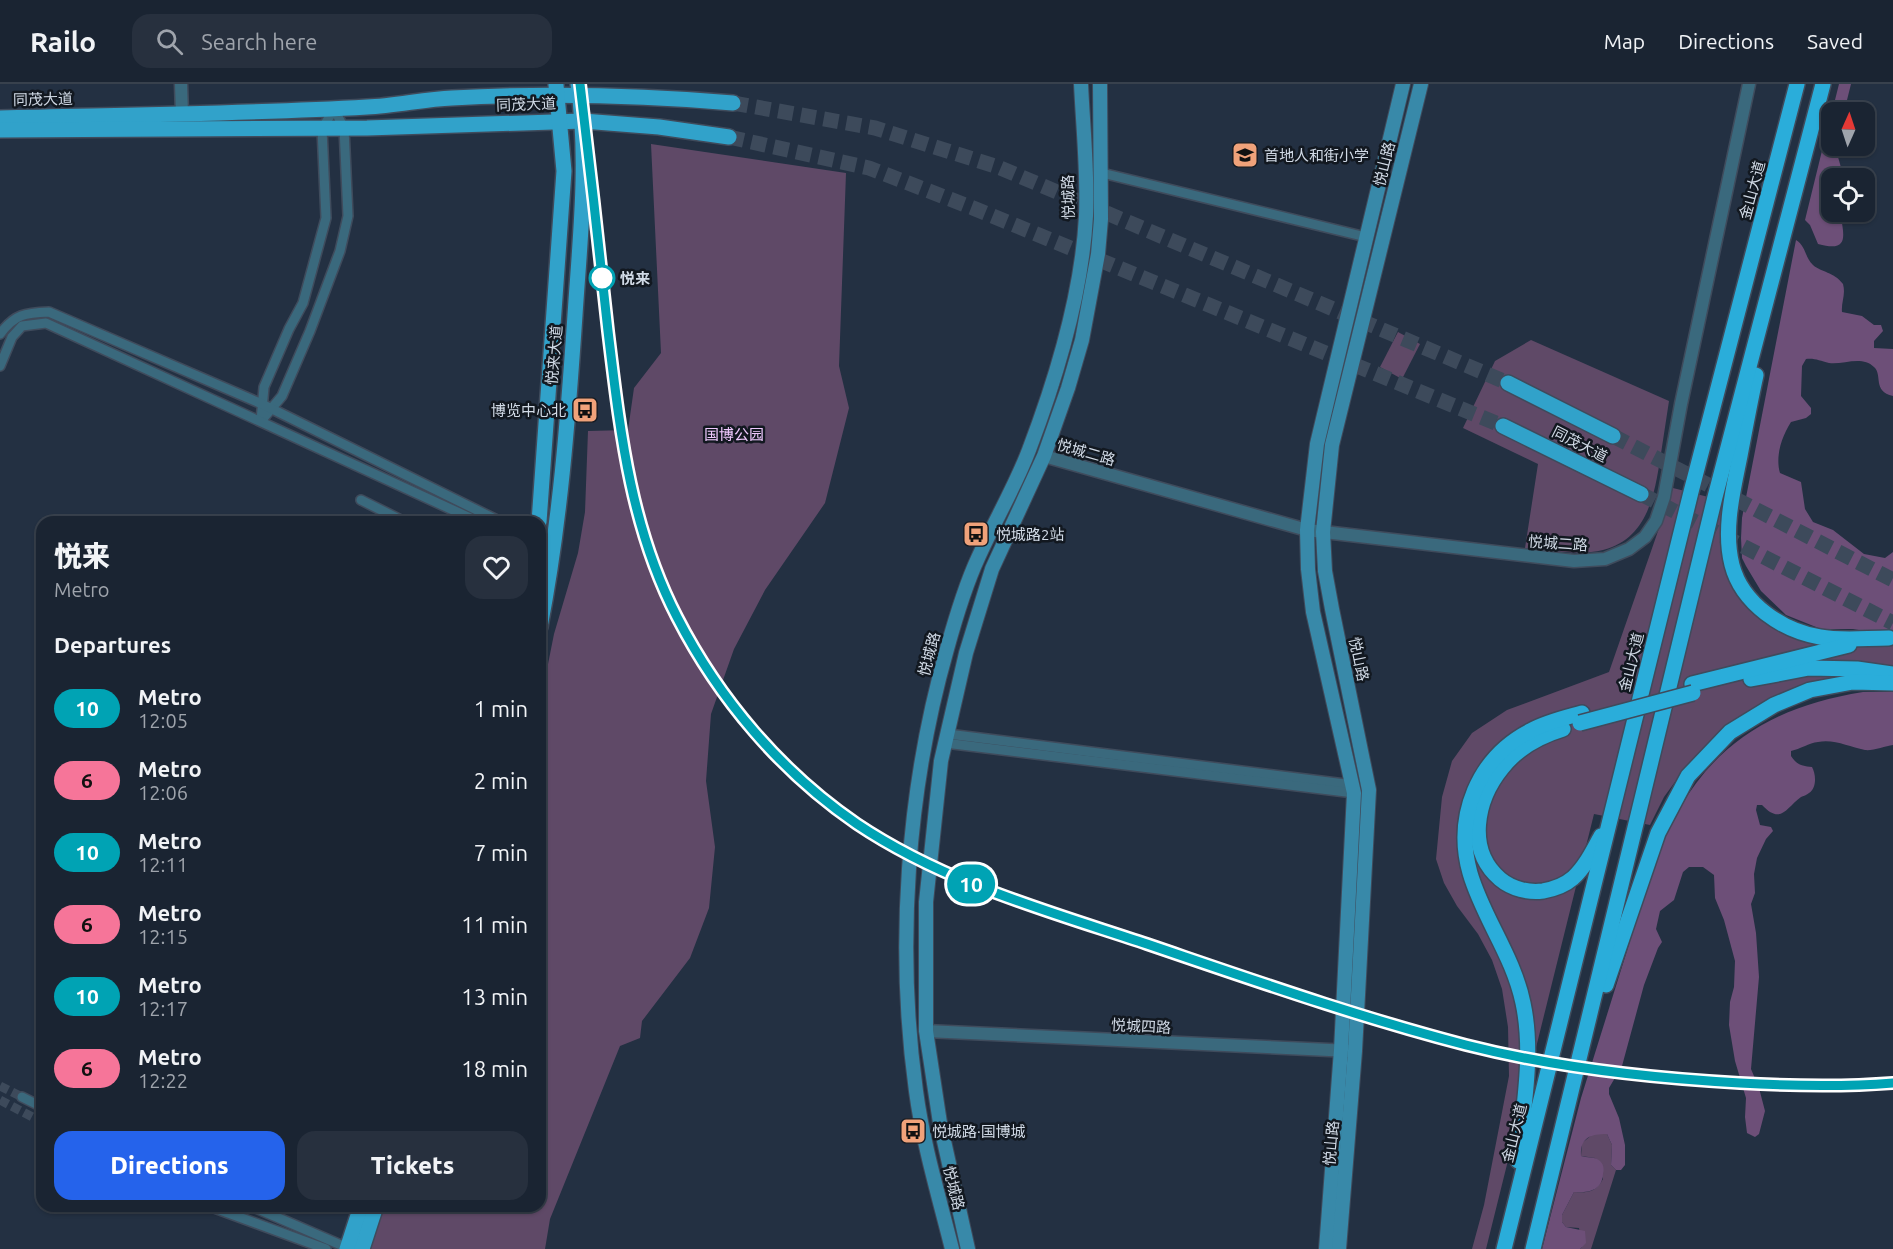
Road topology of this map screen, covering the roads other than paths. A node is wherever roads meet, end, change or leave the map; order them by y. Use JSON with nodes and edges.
{"nodes":[{"id":1,"x":181,"y":84,"type":"edge"},
{"id":2,"x":1082,"y":84,"type":"edge"},
{"id":3,"x":1100,"y":84,"type":"edge"},
{"id":4,"x":1403,"y":84,"type":"edge"},
{"id":5,"x":1421,"y":84,"type":"edge"},
{"id":6,"x":1749,"y":84,"type":"edge"},
{"id":7,"x":1797,"y":84,"type":"edge"},
{"id":8,"x":1823,"y":84,"type":"edge"},
{"id":9,"x":557,"y":89,"type":"edge"},
{"id":10,"x":579,"y":89,"type":"edge"},
{"id":11,"x":733,"y":103,"type":"tunnel mouth"},
{"id":12,"x":334,"y":109,"type":"junction"},
{"id":13,"x":182,"y":114,"type":"junction"},
{"id":14,"x":0,"y":118,"type":"edge"},
{"id":15,"x":561,"y":121,"type":"junction"},
{"id":16,"x":583,"y":121,"type":"junction"},
{"id":17,"x":344,"y":128,"type":"junction"},
{"id":18,"x":322,"y":129,"type":"junction"},
{"id":19,"x":0,"y":130,"type":"edge"},
{"id":20,"x":729,"y":137,"type":"tunnel mouth"},
{"id":21,"x":1102,"y":173,"type":"junction"},
{"id":22,"x":1366,"y":237,"type":"junction"},
{"id":23,"x":1760,"y":321,"type":"junction"},
{"id":24,"x":0,"y":334,"type":"edge"},
{"id":25,"x":0,"y":366,"type":"edge"},
{"id":26,"x":1508,"y":383,"type":"tunnel mouth"},
{"id":27,"x":266,"y":407,"type":"junction"},
{"id":28,"x":261,"y":421,"type":"junction"},
{"id":29,"x":1503,"y":426,"type":"tunnel mouth"},
{"id":30,"x":1613,"y":436,"type":"tunnel mouth"},
{"id":31,"x":1044,"y":456,"type":"junction"},
{"id":32,"x":1641,"y":494,"type":"tunnel mouth"},
{"id":33,"x":361,"y":500,"type":"dead end"},
{"id":34,"x":393,"y":516,"type":"edge"},
{"id":35,"x":466,"y":516,"type":"edge"},
{"id":36,"x":489,"y":516,"type":"edge"},
{"id":37,"x":539,"y":516,"type":"edge"},
{"id":38,"x":1306,"y":530,"type":"junction"},
{"id":39,"x":1323,"y":532,"type":"junction"},
{"id":40,"x":547,"y":545,"type":"edge"},
{"id":41,"x":1891,"y":637,"type":"edge"},
{"id":42,"x":1893,"y":674,"type":"edge"},
{"id":43,"x":1893,"y":682,"type":"edge"},
{"id":44,"x":1692,"y":688,"type":"junction"},
{"id":45,"x":1581,"y":718,"type":"junction"},
{"id":46,"x":946,"y":738,"type":"junction"},
{"id":47,"x":1354,"y":789,"type":"junction"},
{"id":48,"x":1610,"y":821,"type":"junction"},
{"id":49,"x":926,"y":1031,"type":"junction"},
{"id":50,"x":1348,"y":1051,"type":"junction"},
{"id":51,"x":1576,"y":1074,"type":"junction"},
{"id":52,"x":22,"y":1097,"type":"tunnel mouth"},
{"id":53,"x":36,"y":1104,"type":"edge"},
{"id":54,"x":1514,"y":1209,"type":"junction"},
{"id":55,"x":231,"y":1212,"type":"edge"},
{"id":56,"x":263,"y":1212,"type":"edge"},
{"id":57,"x":269,"y":1212,"type":"edge"},
{"id":58,"x":360,"y":1212,"type":"edge"},
{"id":59,"x":373,"y":1212,"type":"edge"},
{"id":60,"x":272,"y":1216,"type":"junction"},
{"id":61,"x":326,"y":1249,"type":"edge"},
{"id":62,"x":352,"y":1249,"type":"edge"},
{"id":63,"x":952,"y":1249,"type":"edge"},
{"id":64,"x":968,"y":1249,"type":"edge"},
{"id":65,"x":1326,"y":1249,"type":"edge"},
{"id":66,"x":1339,"y":1249,"type":"edge"},
{"id":67,"x":1504,"y":1249,"type":"edge"},
{"id":68,"x":1533,"y":1249,"type":"edge"}],
"edges":[{"from":1,"to":13,"type":"street"},
{"from":2,"to":63,"type":"main road","name":"悦城路"},
{"from":3,"to":21,"type":"main road","name":"悦城路"},
{"from":4,"to":22,"type":"main road","name":"悦山路"},
{"from":5,"to":39,"type":"main road","name":"悦山路"},
{"from":6,"to":39,"type":"street","name":"悦城二路"},
{"from":7,"to":48,"type":"highway","name":"金山大道"},
{"from":8,"to":23,"type":"highway"},
{"from":9,"to":10,"type":"main road","name":"同茂大道"},
{"from":9,"to":12,"type":"main road","name":"同茂大道"},
{"from":9,"to":15,"type":"main road","name":"悦来大道"},
{"from":10,"to":11,"type":"main road","name":"同茂大道"},
{"from":10,"to":16,"type":"main road","name":"悦来大道"},
{"from":12,"to":13,"type":"main road","name":"同茂大道"},
{"from":12,"to":17,"type":"street"},
{"from":12,"to":18,"type":"street"},
{"from":13,"to":14,"type":"main road","name":"同茂大道"},
{"from":15,"to":16,"type":"main road","name":"同茂大道"},
{"from":15,"to":17,"type":"main road","name":"同茂大道"},
{"from":15,"to":37,"type":"main road","name":"悦来大道"},
{"from":16,"to":20,"type":"main road","name":"同茂大道"},
{"from":16,"to":40,"type":"main road","name":"悦来大道"},
{"from":17,"to":18,"type":"main road","name":"同茂大道"},
{"from":17,"to":27,"type":"street"},
{"from":18,"to":19,"type":"main road","name":"同茂大道"},
{"from":18,"to":27,"type":"street"},
{"from":21,"to":22,"type":"street"},
{"from":21,"to":31,"type":"main road","name":"悦城路"},
{"from":22,"to":38,"type":"main road","name":"悦山路"},
{"from":23,"to":41,"type":"highway"},
{"from":23,"to":51,"type":"highway"},
{"from":24,"to":27,"type":"street"},
{"from":25,"to":28,"type":"street"},
{"from":26,"to":30,"type":"main road","name":"同茂大道"},
{"from":27,"to":28,"type":"street"},
{"from":27,"to":36,"type":"street"},
{"from":28,"to":35,"type":"street"},
{"from":29,"to":32,"type":"main road","name":"同茂大道"},
{"from":31,"to":38,"type":"street","name":"悦城二路"},
{"from":31,"to":46,"type":"main road","name":"悦城路"},
{"from":33,"to":34,"type":"street"},
{"from":38,"to":39,"type":"street","name":"悦城二路"},
{"from":38,"to":47,"type":"main road","name":"悦山路"},
{"from":39,"to":50,"type":"main road","name":"悦山路"},
{"from":41,"to":44,"type":"highway"},
{"from":42,"to":44,"type":"highway"},
{"from":43,"to":51,"type":"highway"},
{"from":44,"to":45,"type":"highway"},
{"from":45,"to":48,"type":"highway"},
{"from":45,"to":54,"type":"highway"},
{"from":46,"to":47,"type":"street"},
{"from":46,"to":49,"type":"main road","name":"悦城路"},
{"from":47,"to":50,"type":"main road","name":"悦山路"},
{"from":48,"to":54,"type":"highway","name":"金山大道"},
{"from":49,"to":50,"type":"street","name":"悦城四路"},
{"from":49,"to":64,"type":"main road","name":"悦城路"},
{"from":50,"to":65,"type":"main road","name":"悦山路"},
{"from":50,"to":66,"type":"main road","name":"悦山路"},
{"from":51,"to":68,"type":"highway"},
{"from":52,"to":53,"type":"street"},
{"from":54,"to":67,"type":"highway","name":"金山大道"},
{"from":55,"to":61,"type":"street"},
{"from":56,"to":60,"type":"street"},
{"from":57,"to":60,"type":"street"},
{"from":58,"to":62,"type":"main road"},
{"from":59,"to":62,"type":"main road"},
{"from":60,"to":62,"type":"street"}]}
